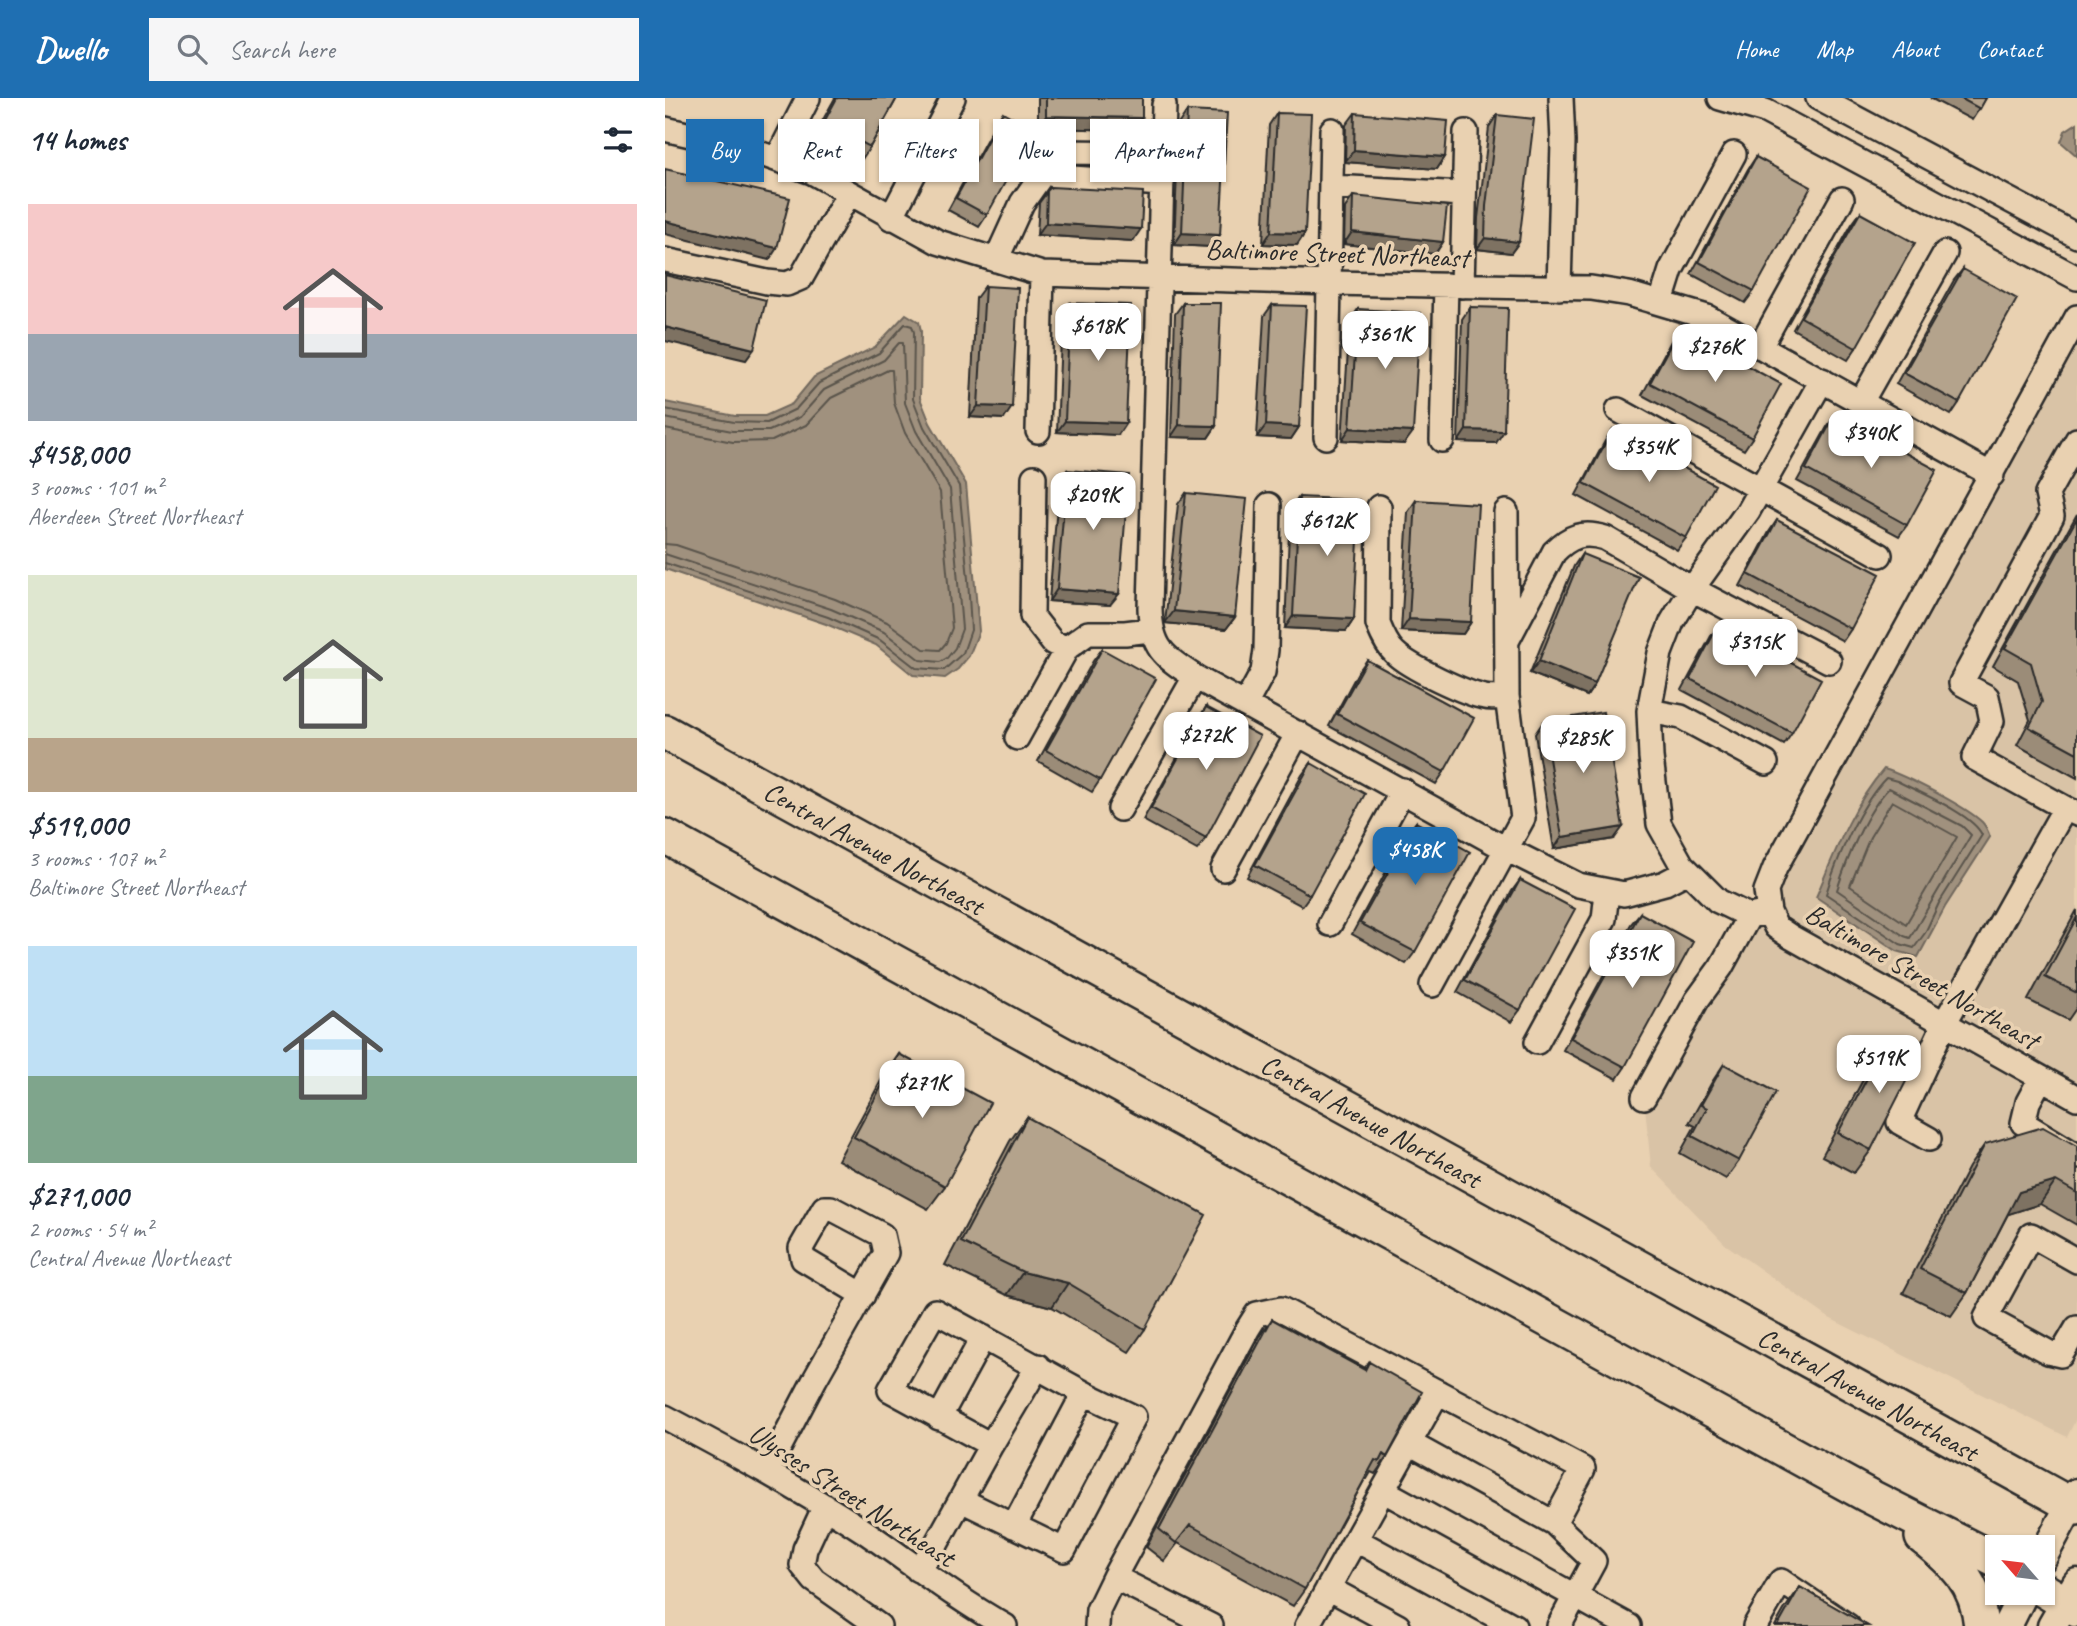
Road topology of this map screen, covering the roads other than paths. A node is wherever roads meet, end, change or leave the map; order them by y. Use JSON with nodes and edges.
{"nodes":[{"id":1,"x":808,"y":98,"type":"edge"},
{"id":2,"x":953,"y":98,"type":"edge"},
{"id":3,"x":1561,"y":98,"type":"edge"},
{"id":4,"x":1720,"y":98,"type":"edge"},
{"id":5,"x":1818,"y":98,"type":"edge"},
{"id":6,"x":1842,"y":104,"type":"edge"},
{"id":7,"x":1164,"y":105,"type":"dead end"},
{"id":8,"x":1164,"y":119,"type":"edge"},
{"id":9,"x":665,"y":129,"type":"edge"},
{"id":10,"x":1332,"y":130,"type":"dead end"},
{"id":11,"x":1466,"y":132,"type":"dead end"},
{"id":12,"x":1821,"y":140,"type":"junction"},
{"id":13,"x":1734,"y":154,"type":"dead end"},
{"id":14,"x":777,"y":159,"type":"junction"},
{"id":15,"x":1076,"y":178,"type":"edge"},
{"id":16,"x":1036,"y":182,"type":"edge"},
{"id":17,"x":1162,"y":184,"type":"joint"},
{"id":18,"x":1332,"y":187,"type":"junction"},
{"id":19,"x":849,"y":193,"type":"junction"},
{"id":20,"x":1464,"y":194,"type":"junction"},
{"id":21,"x":1842,"y":199,"type":"dead end"},
{"id":22,"x":891,"y":218,"type":"junction"},
{"id":23,"x":2077,"y":236,"type":"edge"},
{"id":24,"x":1945,"y":253,"type":"dead end"},
{"id":25,"x":665,"y":260,"type":"edge"},
{"id":26,"x":996,"y":260,"type":"junction"},
{"id":27,"x":1042,"y":274,"type":"junction"},
{"id":28,"x":1159,"y":277,"type":"junction"},
{"id":29,"x":2077,"y":278,"type":"edge"},
{"id":30,"x":1331,"y":283,"type":"junction"},
{"id":31,"x":1454,"y":286,"type":"junction"},
{"id":32,"x":1559,"y":288,"type":"junction"},
{"id":33,"x":1661,"y":302,"type":"junction"},
{"id":34,"x":2077,"y":317,"type":"edge"},
{"id":35,"x":1761,"y":346,"type":"junction"},
{"id":36,"x":1822,"y":380,"type":"junction"},
{"id":37,"x":1861,"y":402,"type":"junction"},
{"id":38,"x":1618,"y":410,"type":"dead end"},
{"id":39,"x":1038,"y":431,"type":"dead end"},
{"id":40,"x":1326,"y":437,"type":"dead end"},
{"id":41,"x":1442,"y":440,"type":"dead end"},
{"id":42,"x":2077,"y":440,"type":"edge"},
{"id":43,"x":1992,"y":475,"type":"junction"},
{"id":44,"x":1034,"y":477,"type":"dead end"},
{"id":45,"x":1760,"y":490,"type":"junction"},
{"id":46,"x":1269,"y":505,"type":"dead end"},
{"id":47,"x":1379,"y":507,"type":"dead end"},
{"id":48,"x":1506,"y":512,"type":"dead end"},
{"id":49,"x":1880,"y":555,"type":"dead end"},
{"id":50,"x":1692,"y":589,"type":"junction"},
{"id":51,"x":1150,"y":630,"type":"junction"},
{"id":52,"x":1505,"y":644,"type":"junction"},
{"id":53,"x":1067,"y":648,"type":"junction"},
{"id":54,"x":1829,"y":661,"type":"dead end"},
{"id":55,"x":1195,"y":677,"type":"junction"},
{"id":56,"x":1507,"y":696,"type":"junction"},
{"id":57,"x":1245,"y":705,"type":"junction"},
{"id":58,"x":1649,"y":711,"type":"junction"},
{"id":59,"x":665,"y":732,"type":"edge"},
{"id":60,"x":1298,"y":733,"type":"junction"},
{"id":61,"x":1017,"y":738,"type":"dead end"},
{"id":62,"x":1766,"y":763,"type":"dead end"},
{"id":63,"x":1403,"y":790,"type":"junction"},
{"id":64,"x":1120,"y":808,"type":"dead end"},
{"id":65,"x":2071,"y":811,"type":"edge"},
{"id":66,"x":665,"y":836,"type":"edge"},
{"id":67,"x":1506,"y":849,"type":"junction"},
{"id":68,"x":1223,"y":870,"type":"dead end"},
{"id":69,"x":1686,"y":872,"type":"junction"},
{"id":70,"x":1607,"y":892,"type":"junction"},
{"id":71,"x":1759,"y":914,"type":"junction"},
{"id":72,"x":1330,"y":924,"type":"dead end"},
{"id":73,"x":1432,"y":985,"type":"dead end"},
{"id":74,"x":1944,"y":1024,"type":"junction"},
{"id":75,"x":1537,"y":1042,"type":"dead end"},
{"id":76,"x":2041,"y":1078,"type":"junction"},
{"id":77,"x":1644,"y":1097,"type":"dead end"},
{"id":78,"x":2077,"y":1098,"type":"edge"},
{"id":79,"x":1929,"y":1139,"type":"dead end"},
{"id":80,"x":2077,"y":1156,"type":"edge"},
{"id":81,"x":2077,"y":1261,"type":"edge"},
{"id":82,"x":863,"y":1295,"type":"dead end"},
{"id":83,"x":2077,"y":1328,"type":"edge"},
{"id":84,"x":983,"y":1337,"type":"junction"},
{"id":85,"x":1038,"y":1366,"type":"junction"},
{"id":86,"x":1438,"y":1392,"type":"junction"},
{"id":87,"x":1084,"y":1393,"type":"junction"},
{"id":88,"x":665,"y":1417,"type":"edge"},
{"id":89,"x":939,"y":1418,"type":"junction"},
{"id":90,"x":1411,"y":1444,"type":"junction"},
{"id":91,"x":991,"y":1445,"type":"junction"},
{"id":92,"x":767,"y":1471,"type":"junction"},
{"id":93,"x":1384,"y":1491,"type":"junction"},
{"id":94,"x":1867,"y":1495,"type":"junction"},
{"id":95,"x":961,"y":1500,"type":"junction"},
{"id":96,"x":2075,"y":1502,"type":"edge"},
{"id":97,"x":825,"y":1506,"type":"junction"},
{"id":98,"x":1555,"y":1522,"type":"junction"},
{"id":99,"x":1014,"y":1526,"type":"junction"},
{"id":100,"x":2055,"y":1536,"type":"edge"},
{"id":101,"x":1356,"y":1540,"type":"junction"},
{"id":102,"x":1985,"y":1555,"type":"edge"},
{"id":103,"x":918,"y":1570,"type":"junction"},
{"id":104,"x":1114,"y":1577,"type":"junction"},
{"id":105,"x":1328,"y":1588,"type":"junction"},
{"id":106,"x":1574,"y":1597,"type":"junction"},
{"id":107,"x":2018,"y":1605,"type":"edge"},
{"id":108,"x":879,"y":1626,"type":"edge"},
{"id":109,"x":1005,"y":1626,"type":"edge"},
{"id":110,"x":1097,"y":1626,"type":"edge"},
{"id":111,"x":1210,"y":1626,"type":"edge"},
{"id":112,"x":1307,"y":1626,"type":"edge"},
{"id":113,"x":1398,"y":1626,"type":"edge"},
{"id":114,"x":1514,"y":1626,"type":"edge"},
{"id":115,"x":1559,"y":1626,"type":"edge"},
{"id":116,"x":1629,"y":1626,"type":"edge"},
{"id":117,"x":1755,"y":1626,"type":"edge"},
{"id":118,"x":1848,"y":1626,"type":"edge"},
{"id":119,"x":1981,"y":1626,"type":"edge"},
{"id":120,"x":2007,"y":1626,"type":"edge"}],
"edges":[{"from":1,"to":14,"type":"street"},
{"from":2,"to":22,"type":"street"},
{"from":3,"to":32,"type":"street"},
{"from":4,"to":12,"type":"street"},
{"from":5,"to":6,"type":"street"},
{"from":6,"to":12,"type":"street"},
{"from":6,"to":23,"type":"street"},
{"from":7,"to":8,"type":"street"},
{"from":9,"to":14,"type":"street","name":"Baltimore Street Northeast"},
{"from":10,"to":18,"type":"street"},
{"from":11,"to":20,"type":"street"},
{"from":12,"to":29,"type":"street"},
{"from":13,"to":33,"type":"street"},
{"from":14,"to":19,"type":"street","name":"Baltimore Street Northeast"},
{"from":15,"to":17,"type":"street"},
{"from":16,"to":26,"type":"street"},
{"from":17,"to":28,"type":"street"},
{"from":18,"to":20,"type":"street"},
{"from":18,"to":30,"type":"street"},
{"from":19,"to":22,"type":"street","name":"Baltimore Street Northeast"},
{"from":19,"to":25,"type":"street"},
{"from":20,"to":31,"type":"street"},
{"from":21,"to":35,"type":"street"},
{"from":22,"to":26,"type":"street","name":"Baltimore Street Northeast"},
{"from":24,"to":37,"type":"street"},
{"from":26,"to":27,"type":"street","name":"Baltimore Street Northeast"},
{"from":27,"to":28,"type":"street","name":"Baltimore Street Northeast"},
{"from":27,"to":39,"type":"street"},
{"from":28,"to":30,"type":"street","name":"Baltimore Street Northeast"},
{"from":28,"to":51,"type":"street"},
{"from":30,"to":31,"type":"street","name":"Baltimore Street Northeast"},
{"from":30,"to":40,"type":"street"},
{"from":31,"to":32,"type":"street","name":"Baltimore Street Northeast"},
{"from":31,"to":41,"type":"street"},
{"from":32,"to":33,"type":"street","name":"Baltimore Street Northeast"},
{"from":33,"to":35,"type":"street","name":"Baltimore Street Northeast"},
{"from":34,"to":43,"type":"street"},
{"from":35,"to":36,"type":"street","name":"Baltimore Street Northeast"},
{"from":36,"to":37,"type":"street","name":"Baltimore Street Northeast"},
{"from":36,"to":45,"type":"street"},
{"from":37,"to":43,"type":"street","name":"Baltimore Street Northeast"},
{"from":38,"to":45,"type":"street"},
{"from":42,"to":65,"type":"street"},
{"from":43,"to":71,"type":"street"},
{"from":44,"to":53,"type":"street"},
{"from":45,"to":49,"type":"street"},
{"from":45,"to":50,"type":"street"},
{"from":46,"to":57,"type":"street"},
{"from":47,"to":56,"type":"street"},
{"from":48,"to":52,"type":"street"},
{"from":50,"to":52,"type":"street"},
{"from":50,"to":54,"type":"street"},
{"from":50,"to":58,"type":"street"},
{"from":51,"to":53,"type":"street"},
{"from":51,"to":55,"type":"street"},
{"from":52,"to":56,"type":"street"},
{"from":53,"to":61,"type":"street"},
{"from":55,"to":57,"type":"street"},
{"from":55,"to":64,"type":"street"},
{"from":56,"to":67,"type":"street"},
{"from":57,"to":60,"type":"street"},
{"from":58,"to":62,"type":"street"},
{"from":58,"to":69,"type":"street","name":"Baltimore Street Northeast"},
{"from":59,"to":96,"type":"highway","name":"Central Avenue Northeast"},
{"from":60,"to":63,"type":"street"},
{"from":60,"to":68,"type":"street"},
{"from":63,"to":67,"type":"street"},
{"from":63,"to":72,"type":"street"},
{"from":65,"to":74,"type":"street"},
{"from":66,"to":94,"type":"highway"},
{"from":67,"to":70,"type":"street"},
{"from":67,"to":73,"type":"street"},
{"from":69,"to":70,"type":"street"},
{"from":69,"to":71,"type":"street","name":"Baltimore Street Northeast"},
{"from":70,"to":75,"type":"street"},
{"from":71,"to":74,"type":"street","name":"Baltimore Street Northeast"},
{"from":71,"to":77,"type":"street"},
{"from":74,"to":76,"type":"street","name":"Baltimore Street Northeast"},
{"from":74,"to":79,"type":"street"},
{"from":76,"to":78,"type":"street","name":"Baltimore Street Northeast"},
{"from":76,"to":80,"type":"street"},
{"from":81,"to":83,"type":"street"},
{"from":82,"to":92,"type":"street"},
{"from":84,"to":85,"type":"street"},
{"from":84,"to":89,"type":"street"},
{"from":84,"to":89,"type":"street"},
{"from":85,"to":87,"type":"street"},
{"from":85,"to":91,"type":"street"},
{"from":86,"to":90,"type":"street"},
{"from":86,"to":98,"type":"street"},
{"from":86,"to":104,"type":"street"},
{"from":87,"to":99,"type":"street"},
{"from":87,"to":99,"type":"street"},
{"from":88,"to":92,"type":"street","name":"Ulysses Street Northeast"},
{"from":89,"to":91,"type":"street"},
{"from":90,"to":93,"type":"street"},
{"from":90,"to":98,"type":"street"},
{"from":91,"to":95,"type":"street"},
{"from":92,"to":97,"type":"street","name":"Ulysses Street Northeast"},
{"from":93,"to":101,"type":"street"},
{"from":93,"to":106,"type":"street"},
{"from":94,"to":102,"type":"highway"},
{"from":94,"to":119,"type":"highway"},
{"from":95,"to":99,"type":"street"},
{"from":95,"to":103,"type":"street"},
{"from":96,"to":100,"type":"main road"},
{"from":97,"to":103,"type":"street","name":"Ulysses Street Northeast"},
{"from":97,"to":108,"type":"street"},
{"from":98,"to":106,"type":"street"},
{"from":101,"to":105,"type":"street"},
{"from":101,"to":114,"type":"street"},
{"from":103,"to":109,"type":"street","name":"Ulysses Street Northeast"},
{"from":104,"to":110,"type":"street"},
{"from":104,"to":111,"type":"street"},
{"from":105,"to":112,"type":"street"},
{"from":105,"to":113,"type":"street"},
{"from":106,"to":115,"type":"street"},
{"from":106,"to":116,"type":"street"},
{"from":107,"to":120,"type":"main road"},
{"from":117,"to":118,"type":"street"}]}
